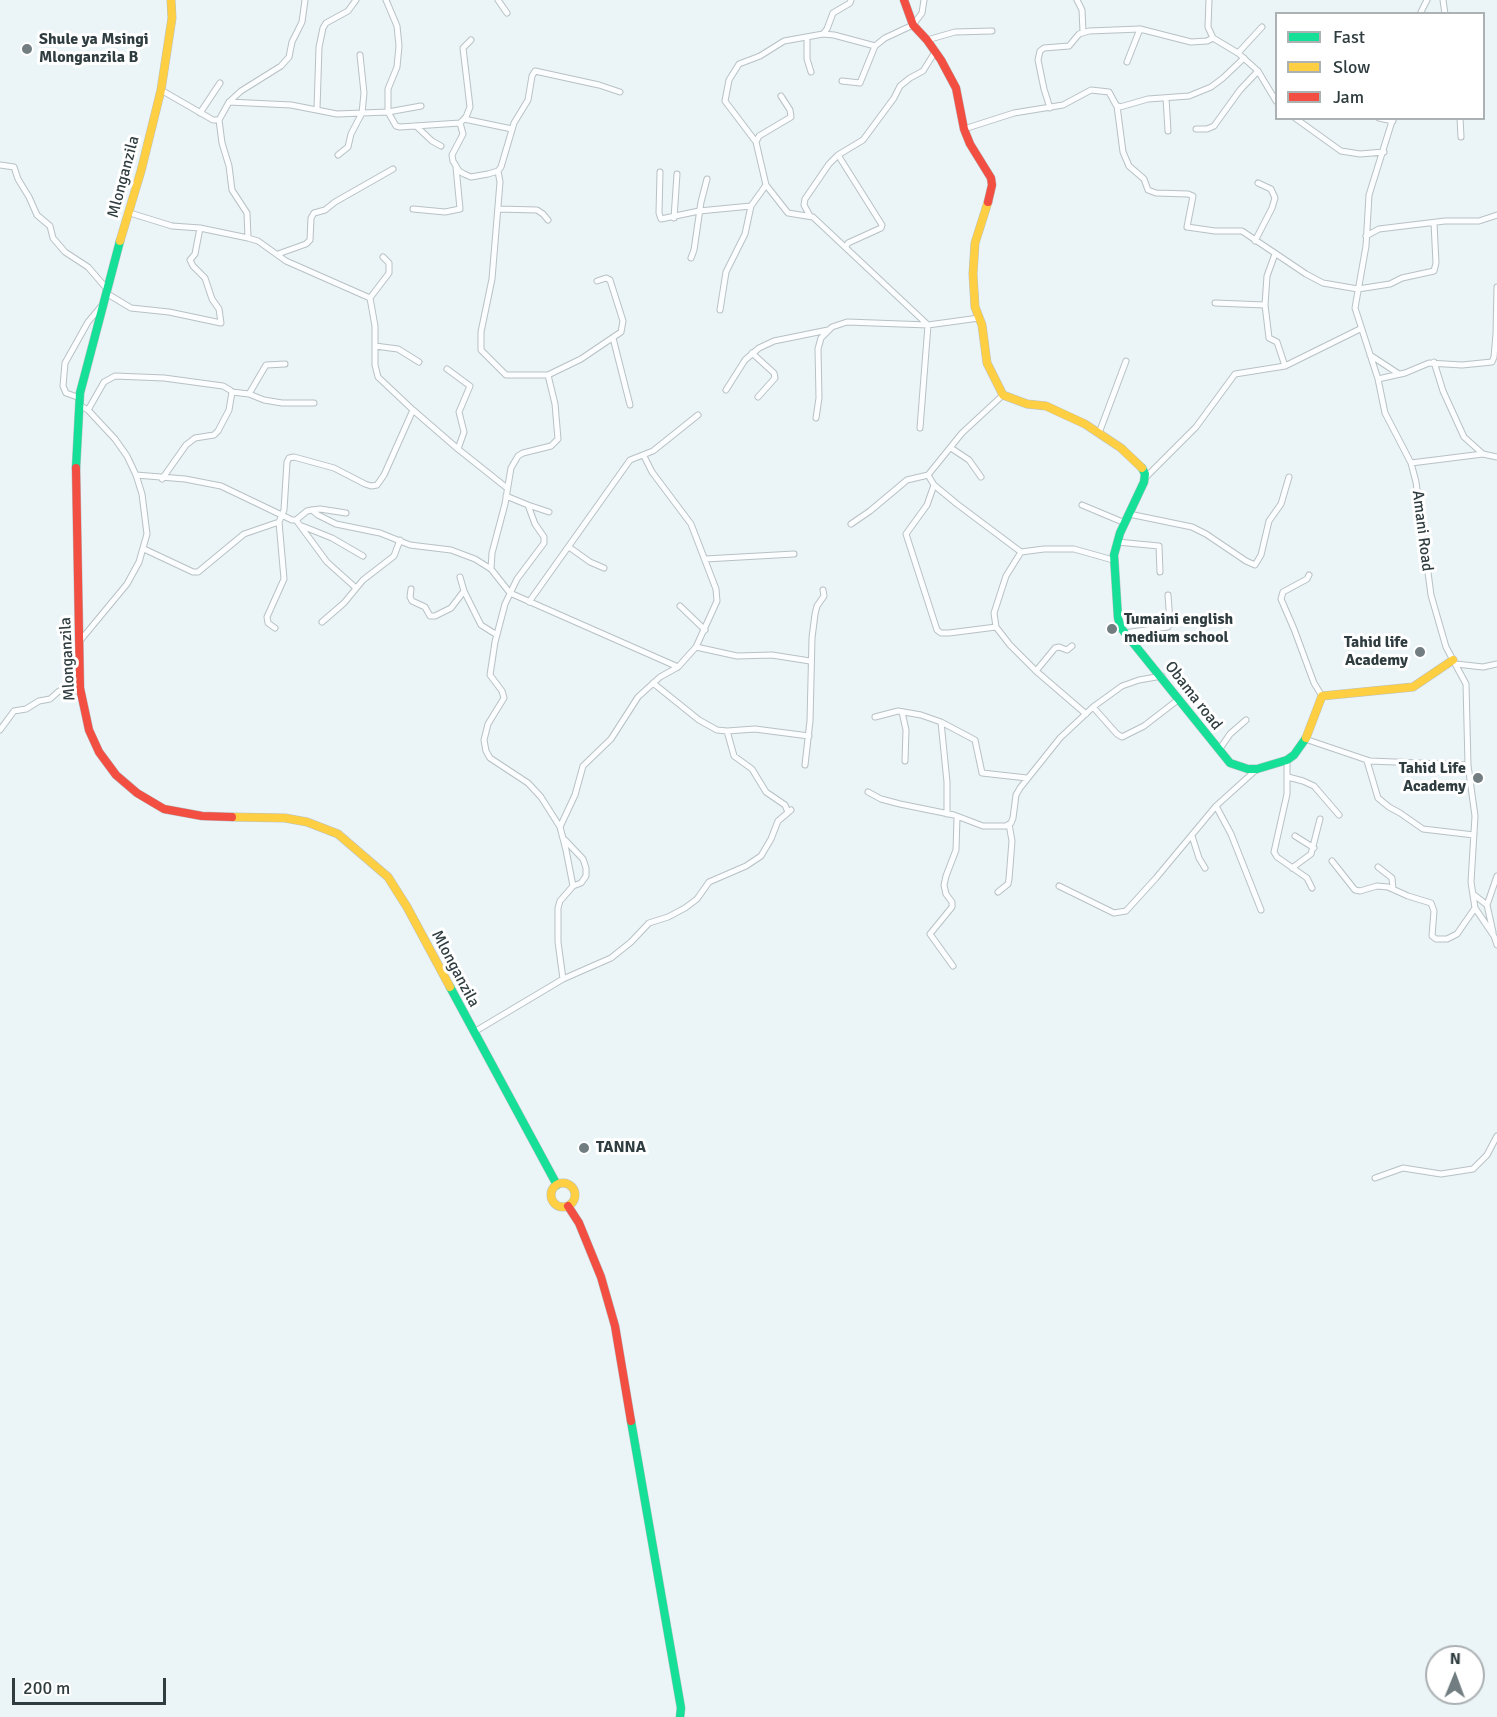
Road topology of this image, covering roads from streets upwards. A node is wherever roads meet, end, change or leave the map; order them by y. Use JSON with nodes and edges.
{"nodes":[{"id":1,"x":171,"y":0,"type":"edge"},
{"id":2,"x":305,"y":0,"type":"edge"},
{"id":3,"x":356,"y":0,"type":"edge"},
{"id":4,"x":386,"y":0,"type":"edge"},
{"id":5,"x":498,"y":0,"type":"edge"},
{"id":6,"x":851,"y":0,"type":"edge"},
{"id":7,"x":904,"y":0,"type":"edge"},
{"id":8,"x":924,"y":0,"type":"edge"},
{"id":9,"x":1077,"y":0,"type":"edge"},
{"id":10,"x":1209,"y":0,"type":"edge"},
{"id":11,"x":507,"y":13,"type":"dead end"},
{"id":12,"x":913,"y":25,"type":"junction"},
{"id":13,"x":1262,"y":27,"type":"dead end"},
{"id":14,"x":1140,"y":29,"type":"junction"},
{"id":15,"x":992,"y":31,"type":"dead end"},
{"id":16,"x":1083,"y":32,"type":"junction"},
{"id":17,"x":823,"y":34,"type":"junction"},
{"id":18,"x":807,"y":37,"type":"junction"},
{"id":19,"x":1212,"y":38,"type":"junction"},
{"id":20,"x":471,"y":40,"type":"dead end"},
{"id":21,"x":927,"y":40,"type":"junction"},
{"id":22,"x":875,"y":46,"type":"junction"},
{"id":23,"x":935,"y":52,"type":"junction"},
{"id":24,"x":1238,"y":53,"type":"junction"},
{"id":25,"x":360,"y":55,"type":"dead end"},
{"id":26,"x":1244,"y":58,"type":"junction"},
{"id":27,"x":1127,"y":62,"type":"dead end"},
{"id":28,"x":1258,"y":71,"type":"junction"},
{"id":29,"x":811,"y":72,"type":"dead end"},
{"id":30,"x":842,"y":81,"type":"dead end"},
{"id":31,"x":220,"y":83,"type":"dead end"},
{"id":32,"x":160,"y":90,"type":"junction"},
{"id":33,"x":620,"y":92,"type":"dead end"},
{"id":34,"x":781,"y":96,"type":"dead end"},
{"id":35,"x":1166,"y":98,"type":"junction"},
{"id":36,"x":1275,"y":98,"type":"edge"},
{"id":37,"x":229,"y":102,"type":"junction"},
{"id":38,"x":421,"y":106,"type":"dead end"},
{"id":39,"x":1117,"y":106,"type":"junction"},
{"id":40,"x":1050,"y":108,"type":"junction"},
{"id":41,"x":317,"y":109,"type":"junction"},
{"id":42,"x":388,"y":112,"type":"junction"},
{"id":43,"x":200,"y":113,"type":"junction"},
{"id":44,"x":362,"y":113,"type":"junction"},
{"id":45,"x":219,"y":120,"type":"junction"},
{"id":46,"x":1298,"y":120,"type":"edge"},
{"id":47,"x":1393,"y":120,"type":"edge"},
{"id":48,"x":1460,"y":120,"type":"edge"},
{"id":49,"x":462,"y":121,"type":"junction"},
{"id":50,"x":416,"y":126,"type":"junction"},
{"id":51,"x":512,"y":129,"type":"junction"},
{"id":52,"x":964,"y":129,"type":"junction"},
{"id":53,"x":1196,"y":129,"type":"dead end"},
{"id":54,"x":1168,"y":131,"type":"dead end"},
{"id":55,"x":1461,"y":137,"type":"dead end"},
{"id":56,"x":756,"y":142,"type":"junction"},
{"id":57,"x":441,"y":146,"type":"dead end"},
{"id":58,"x":1384,"y":152,"type":"junction"},
{"id":59,"x":338,"y":155,"type":"dead end"},
{"id":60,"x":838,"y":155,"type":"junction"},
{"id":61,"x":0,"y":165,"type":"edge"},
{"id":62,"x":455,"y":166,"type":"junction"},
{"id":63,"x":393,"y":169,"type":"dead end"},
{"id":64,"x":498,"y":171,"type":"junction"},
{"id":65,"x":660,"y":172,"type":"dead end"},
{"id":66,"x":676,"y":174,"type":"dead end"},
{"id":67,"x":707,"y":179,"type":"dead end"},
{"id":68,"x":1258,"y":183,"type":"dead end"},
{"id":69,"x":766,"y":185,"type":"junction"},
{"id":70,"x":751,"y":206,"type":"junction"},
{"id":71,"x":413,"y":209,"type":"dead end"},
{"id":72,"x":498,"y":209,"type":"junction"},
{"id":73,"x":699,"y":211,"type":"junction"},
{"id":74,"x":130,"y":213,"type":"junction"},
{"id":75,"x":1497,"y":215,"type":"edge"},
{"id":76,"x":810,"y":216,"type":"junction"},
{"id":77,"x":674,"y":218,"type":"junction"},
{"id":78,"x":548,"y":220,"type":"dead end"},
{"id":79,"x":1434,"y":223,"type":"junction"},
{"id":80,"x":200,"y":228,"type":"junction"},
{"id":81,"x":1366,"y":236,"type":"junction"},
{"id":82,"x":249,"y":237,"type":"junction"},
{"id":83,"x":1255,"y":241,"type":"junction"},
{"id":84,"x":846,"y":247,"type":"junction"},
{"id":85,"x":1275,"y":254,"type":"junction"},
{"id":86,"x":278,"y":255,"type":"junction"},
{"id":87,"x":383,"y":257,"type":"dead end"},
{"id":88,"x":691,"y":258,"type":"dead end"},
{"id":89,"x":597,"y":281,"type":"dead end"},
{"id":90,"x":1497,"y":287,"type":"edge"},
{"id":91,"x":1358,"y":289,"type":"junction"},
{"id":92,"x":106,"y":291,"type":"junction"},
{"id":93,"x":370,"y":298,"type":"junction"},
{"id":94,"x":104,"y":303,"type":"junction"},
{"id":95,"x":1215,"y":303,"type":"dead end"},
{"id":96,"x":1265,"y":305,"type":"junction"},
{"id":97,"x":720,"y":310,"type":"dead end"},
{"id":98,"x":979,"y":318,"type":"junction"},
{"id":99,"x":928,"y":325,"type":"junction"},
{"id":100,"x":1360,"y":329,"type":"junction"},
{"id":101,"x":828,"y":330,"type":"junction"},
{"id":102,"x":613,"y":338,"type":"junction"},
{"id":103,"x":375,"y":346,"type":"junction"},
{"id":104,"x":752,"y":353,"type":"junction"},
{"id":105,"x":1370,"y":355,"type":"junction"},
{"id":106,"x":1126,"y":361,"type":"dead end"},
{"id":107,"x":419,"y":362,"type":"dead end"},
{"id":108,"x":1434,"y":362,"type":"junction"},
{"id":109,"x":1495,"y":362,"type":"edge"},
{"id":110,"x":285,"y":364,"type":"dead end"},
{"id":111,"x":1285,"y":366,"type":"junction"},
{"id":112,"x":447,"y":369,"type":"dead end"},
{"id":113,"x":1399,"y":374,"type":"junction"},
{"id":114,"x":548,"y":375,"type":"junction"},
{"id":115,"x":1378,"y":379,"type":"junction"},
{"id":116,"x":726,"y":390,"type":"dead end"},
{"id":117,"x":232,"y":392,"type":"junction"},
{"id":118,"x":249,"y":394,"type":"junction"},
{"id":119,"x":1003,"y":394,"type":"junction"},
{"id":120,"x":758,"y":397,"type":"dead end"},
{"id":121,"x":79,"y":402,"type":"junction"},
{"id":122,"x":314,"y":403,"type":"dead end"},
{"id":123,"x":630,"y":405,"type":"dead end"},
{"id":124,"x":88,"y":410,"type":"junction"},
{"id":125,"x":413,"y":410,"type":"junction"},
{"id":126,"x":698,"y":415,"type":"dead end"},
{"id":127,"x":816,"y":418,"type":"dead end"},
{"id":128,"x":920,"y":428,"type":"dead end"},
{"id":129,"x":1099,"y":433,"type":"junction"},
{"id":130,"x":951,"y":448,"type":"junction"},
{"id":131,"x":458,"y":449,"type":"junction"},
{"id":132,"x":1483,"y":454,"type":"junction"},
{"id":133,"x":644,"y":456,"type":"junction"},
{"id":134,"x":1497,"y":457,"type":"edge"},
{"id":135,"x":1411,"y":463,"type":"junction"},
{"id":136,"x":136,"y":475,"type":"junction"},
{"id":137,"x":928,"y":475,"type":"junction"},
{"id":138,"x":981,"y":477,"type":"dead end"},
{"id":139,"x":1289,"y":477,"type":"dead end"},
{"id":140,"x":1145,"y":478,"type":"junction"},
{"id":141,"x":162,"y":479,"type":"junction"},
{"id":142,"x":934,"y":485,"type":"junction"},
{"id":143,"x":507,"y":488,"type":"junction"},
{"id":144,"x":506,"y":496,"type":"junction"},
{"id":145,"x":528,"y":505,"type":"junction"},
{"id":146,"x":1082,"y":505,"type":"dead end"},
{"id":147,"x":312,"y":510,"type":"junction"},
{"id":148,"x":549,"y":512,"type":"dead end"},
{"id":149,"x":346,"y":513,"type":"dead end"},
{"id":150,"x":1129,"y":514,"type":"junction"},
{"id":151,"x":281,"y":515,"type":"junction"},
{"id":152,"x":296,"y":520,"type":"junction"},
{"id":153,"x":279,"y":522,"type":"junction"},
{"id":154,"x":1125,"y":523,"type":"junction"},
{"id":155,"x":850,"y":524,"type":"dead end"},
{"id":156,"x":302,"y":526,"type":"junction"},
{"id":157,"x":400,"y":540,"type":"junction"},
{"id":158,"x":1117,"y":542,"type":"junction"},
{"id":159,"x":569,"y":548,"type":"junction"},
{"id":160,"x":144,"y":549,"type":"junction"},
{"id":161,"x":1021,"y":552,"type":"junction"},
{"id":162,"x":794,"y":554,"type":"dead end"},
{"id":163,"x":363,"y":556,"type":"dead end"},
{"id":164,"x":705,"y":559,"type":"junction"},
{"id":165,"x":1113,"y":560,"type":"junction"},
{"id":166,"x":604,"y":568,"type":"dead end"},
{"id":167,"x":490,"y":569,"type":"junction"},
{"id":168,"x":1160,"y":572,"type":"dead end"},
{"id":169,"x":1309,"y":575,"type":"dead end"},
{"id":170,"x":460,"y":577,"type":"dead end"},
{"id":171,"x":356,"y":588,"type":"junction"},
{"id":172,"x":411,"y":589,"type":"dead end"},
{"id":173,"x":823,"y":590,"type":"dead end"},
{"id":174,"x":464,"y":591,"type":"junction"},
{"id":175,"x":510,"y":592,"type":"junction"},
{"id":176,"x":1168,"y":595,"type":"dead end"},
{"id":177,"x":529,"y":602,"type":"junction"},
{"id":178,"x":680,"y":606,"type":"dead end"},
{"id":179,"x":322,"y":622,"type":"dead end"},
{"id":180,"x":996,"y":627,"type":"junction"},
{"id":181,"x":275,"y":628,"type":"dead end"},
{"id":182,"x":705,"y":630,"type":"junction"},
{"id":183,"x":1124,"y":633,"type":"junction"},
{"id":184,"x":496,"y":635,"type":"junction"},
{"id":185,"x":79,"y":642,"type":"junction"},
{"id":186,"x":1072,"y":646,"type":"dead end"},
{"id":187,"x":696,"y":647,"type":"junction"},
{"id":188,"x":810,"y":661,"type":"junction"},
{"id":189,"x":1455,"y":662,"type":"junction"},
{"id":190,"x":1497,"y":664,"type":"edge"},
{"id":191,"x":678,"y":667,"type":"junction"},
{"id":192,"x":1036,"y":671,"type":"junction"},
{"id":193,"x":1162,"y":676,"type":"junction"},
{"id":194,"x":653,"y":683,"type":"junction"},
{"id":195,"x":80,"y":691,"type":"junction"},
{"id":196,"x":1322,"y":696,"type":"junction"},
{"id":197,"x":1179,"y":699,"type":"junction"},
{"id":198,"x":1093,"y":706,"type":"junction"},
{"id":199,"x":902,"y":712,"type":"junction"},
{"id":200,"x":1086,"y":714,"type":"junction"},
{"id":201,"x":874,"y":717,"type":"dead end"},
{"id":202,"x":1246,"y":720,"type":"dead end"},
{"id":203,"x":941,"y":722,"type":"junction"},
{"id":204,"x":0,"y":730,"type":"edge"},
{"id":205,"x":727,"y":731,"type":"junction"},
{"id":206,"x":809,"y":736,"type":"junction"},
{"id":207,"x":1305,"y":739,"type":"junction"},
{"id":208,"x":1219,"y":750,"type":"junction"},
{"id":209,"x":1287,"y":760,"type":"junction"},
{"id":210,"x":905,"y":761,"type":"dead end"},
{"id":211,"x":1367,"y":761,"type":"junction"},
{"id":212,"x":804,"y":765,"type":"dead end"},
{"id":213,"x":1468,"y":765,"type":"junction"},
{"id":214,"x":1257,"y":769,"type":"junction"},
{"id":215,"x":1288,"y":777,"type":"junction"},
{"id":216,"x":1027,"y":778,"type":"junction"},
{"id":217,"x":868,"y":792,"type":"dead end"},
{"id":218,"x":1216,"y":806,"type":"junction"},
{"id":219,"x":947,"y":814,"type":"junction"},
{"id":220,"x":1339,"y":815,"type":"dead end"},
{"id":221,"x":957,"y":817,"type":"junction"},
{"id":222,"x":1320,"y":819,"type":"dead end"},
{"id":223,"x":1009,"y":824,"type":"junction"},
{"id":224,"x":560,"y":827,"type":"junction"},
{"id":225,"x":1474,"y":835,"type":"junction"},
{"id":226,"x":1192,"y":836,"type":"junction"},
{"id":227,"x":1295,"y":836,"type":"dead end"},
{"id":228,"x":563,"y":839,"type":"junction"},
{"id":229,"x":1314,"y":848,"type":"junction"},
{"id":230,"x":1332,"y":861,"type":"dead end"},
{"id":231,"x":1378,"y":867,"type":"dead end"},
{"id":232,"x":1205,"y":868,"type":"dead end"},
{"id":233,"x":1292,"y":868,"type":"junction"},
{"id":234,"x":1497,"y":876,"type":"edge"},
{"id":235,"x":573,"y":886,"type":"junction"},
{"id":236,"x":1059,"y":886,"type":"dead end"},
{"id":237,"x":1312,"y":888,"type":"dead end"},
{"id":238,"x":1393,"y":889,"type":"junction"},
{"id":239,"x":998,"y":892,"type":"dead end"},
{"id":240,"x":1473,"y":894,"type":"junction"},
{"id":241,"x":1487,"y":905,"type":"junction"},
{"id":242,"x":1476,"y":908,"type":"junction"},
{"id":243,"x":1261,"y":910,"type":"dead end"},
{"id":244,"x":1494,"y":922,"type":"edge"},
{"id":245,"x":1494,"y":936,"type":"junction"},
{"id":246,"x":1497,"y":945,"type":"edge"},
{"id":247,"x":953,"y":966,"type":"dead end"},
{"id":248,"x":563,"y":979,"type":"junction"},
{"id":249,"x":474,"y":1032,"type":"junction"},
{"id":250,"x":1497,"y":1136,"type":"edge"},
{"id":251,"x":1375,"y":1178,"type":"dead end"},
{"id":252,"x":557,"y":1185,"type":"junction"},
{"id":253,"x":568,"y":1206,"type":"junction"},
{"id":254,"x":680,"y":1716,"type":"edge"}],
"edges":[{"from":1,"to":32,"type":"street","name":"Mlonganzila"},
{"from":2,"to":37,"type":"street"},
{"from":3,"to":41,"type":"street"},
{"from":4,"to":42,"type":"street"},
{"from":5,"to":11,"type":"street"},
{"from":6,"to":17,"type":"street"},
{"from":7,"to":12,"type":"street"},
{"from":8,"to":12,"type":"street"},
{"from":9,"to":16,"type":"street"},
{"from":10,"to":19,"type":"street"},
{"from":12,"to":21,"type":"street"},
{"from":12,"to":22,"type":"street"},
{"from":13,"to":24,"type":"street"},
{"from":14,"to":16,"type":"street"},
{"from":14,"to":19,"type":"street"},
{"from":14,"to":27,"type":"street"},
{"from":15,"to":21,"type":"street"},
{"from":16,"to":40,"type":"street"},
{"from":17,"to":18,"type":"street"},
{"from":17,"to":22,"type":"street"},
{"from":18,"to":29,"type":"street"},
{"from":18,"to":56,"type":"street"},
{"from":19,"to":24,"type":"street"},
{"from":20,"to":49,"type":"street"},
{"from":21,"to":23,"type":"street"},
{"from":22,"to":30,"type":"street"},
{"from":23,"to":52,"type":"street"},
{"from":23,"to":60,"type":"street"},
{"from":24,"to":26,"type":"street"},
{"from":25,"to":44,"type":"street"},
{"from":26,"to":28,"type":"street"},
{"from":26,"to":35,"type":"street"},
{"from":28,"to":36,"type":"street"},
{"from":28,"to":53,"type":"street"},
{"from":31,"to":43,"type":"street"},
{"from":32,"to":43,"type":"street"},
{"from":32,"to":74,"type":"street","name":"Mlonganzila"},
{"from":33,"to":51,"type":"street"},
{"from":34,"to":56,"type":"street"},
{"from":35,"to":39,"type":"street"},
{"from":35,"to":54,"type":"street"},
{"from":37,"to":41,"type":"street"},
{"from":37,"to":45,"type":"street"},
{"from":38,"to":42,"type":"street"},
{"from":39,"to":40,"type":"street"},
{"from":39,"to":83,"type":"street"},
{"from":40,"to":52,"type":"street"},
{"from":41,"to":44,"type":"street"},
{"from":42,"to":44,"type":"street"},
{"from":42,"to":50,"type":"street"},
{"from":43,"to":45,"type":"street"},
{"from":44,"to":59,"type":"street"},
{"from":45,"to":82,"type":"street"},
{"from":46,"to":58,"type":"street"},
{"from":47,"to":58,"type":"street","name":"Amani Road"},
{"from":48,"to":55,"type":"street"},
{"from":49,"to":50,"type":"street"},
{"from":49,"to":51,"type":"street"},
{"from":49,"to":62,"type":"street"},
{"from":50,"to":57,"type":"street"},
{"from":51,"to":64,"type":"street"},
{"from":52,"to":98,"type":"street"},
{"from":56,"to":69,"type":"street"},
{"from":58,"to":81,"type":"street","name":"Amani Road"},
{"from":60,"to":76,"type":"street"},
{"from":60,"to":84,"type":"street"},
{"from":61,"to":92,"type":"street"},
{"from":62,"to":64,"type":"street"},
{"from":62,"to":71,"type":"street"},
{"from":63,"to":86,"type":"street"},
{"from":64,"to":72,"type":"street"},
{"from":65,"to":77,"type":"street"},
{"from":66,"to":77,"type":"street"},
{"from":67,"to":73,"type":"street"},
{"from":68,"to":83,"type":"street"},
{"from":69,"to":70,"type":"street"},
{"from":69,"to":76,"type":"street"},
{"from":70,"to":73,"type":"street"},
{"from":70,"to":97,"type":"street"},
{"from":72,"to":78,"type":"street"},
{"from":72,"to":114,"type":"street"},
{"from":73,"to":77,"type":"street"},
{"from":73,"to":88,"type":"street"},
{"from":74,"to":80,"type":"street"},
{"from":74,"to":92,"type":"street","name":"Mlonganzila"},
{"from":75,"to":79,"type":"street"},
{"from":76,"to":84,"type":"street"},
{"from":79,"to":81,"type":"street"},
{"from":79,"to":91,"type":"street"},
{"from":80,"to":82,"type":"street"},
{"from":80,"to":92,"type":"street"},
{"from":81,"to":91,"type":"street","name":"Amani Road"},
{"from":82,"to":86,"type":"street"},
{"from":83,"to":85,"type":"street"},
{"from":84,"to":99,"type":"street"},
{"from":85,"to":91,"type":"street"},
{"from":85,"to":96,"type":"street"},
{"from":86,"to":93,"type":"street"},
{"from":87,"to":93,"type":"street"},
{"from":89,"to":102,"type":"street"},
{"from":90,"to":109,"type":"street"},
{"from":91,"to":100,"type":"street","name":"Amani Road"},
{"from":92,"to":94,"type":"street","name":"Mlonganzila"},
{"from":93,"to":103,"type":"street"},
{"from":94,"to":121,"type":"street","name":"Mlonganzila"},
{"from":94,"to":121,"type":"street"},
{"from":95,"to":96,"type":"street"},
{"from":96,"to":111,"type":"street"},
{"from":98,"to":99,"type":"street"},
{"from":98,"to":119,"type":"street"},
{"from":99,"to":101,"type":"street"},
{"from":99,"to":128,"type":"street"},
{"from":100,"to":105,"type":"street","name":"Amani Road"},
{"from":100,"to":111,"type":"street"},
{"from":101,"to":104,"type":"street"},
{"from":101,"to":127,"type":"street"},
{"from":102,"to":114,"type":"street"},
{"from":102,"to":123,"type":"street"},
{"from":103,"to":107,"type":"street"},
{"from":103,"to":125,"type":"street"},
{"from":104,"to":116,"type":"street"},
{"from":104,"to":120,"type":"street"},
{"from":105,"to":113,"type":"street"},
{"from":105,"to":115,"type":"street","name":"Amani Road"},
{"from":106,"to":129,"type":"street"},
{"from":108,"to":109,"type":"street"},
{"from":108,"to":113,"type":"street"},
{"from":108,"to":132,"type":"street"},
{"from":110,"to":118,"type":"street"},
{"from":111,"to":140,"type":"street"},
{"from":112,"to":131,"type":"street"},
{"from":113,"to":115,"type":"street"},
{"from":114,"to":143,"type":"street"},
{"from":115,"to":135,"type":"street","name":"Amani Road"},
{"from":117,"to":118,"type":"street"},
{"from":117,"to":124,"type":"street"},
{"from":117,"to":141,"type":"street"},
{"from":118,"to":122,"type":"street"},
{"from":119,"to":129,"type":"street"},
{"from":119,"to":130,"type":"street"},
{"from":121,"to":124,"type":"street"},
{"from":121,"to":185,"type":"street","name":"Mlonganzila"},
{"from":124,"to":136,"type":"street"},
{"from":125,"to":131,"type":"street"},
{"from":125,"to":151,"type":"street"},
{"from":126,"to":133,"type":"street"},
{"from":129,"to":140,"type":"street"},
{"from":130,"to":137,"type":"street"},
{"from":130,"to":138,"type":"street"},
{"from":131,"to":143,"type":"street"},
{"from":132,"to":134,"type":"street"},
{"from":132,"to":135,"type":"street"},
{"from":133,"to":159,"type":"street"},
{"from":133,"to":164,"type":"street"},
{"from":135,"to":189,"type":"street","name":"Amani Road"},
{"from":136,"to":141,"type":"street"},
{"from":136,"to":160,"type":"street"},
{"from":137,"to":142,"type":"street"},
{"from":137,"to":155,"type":"street"},
{"from":139,"to":150,"type":"street"},
{"from":140,"to":150,"type":"street","name":"Obama road"},
{"from":141,"to":151,"type":"street"},
{"from":142,"to":161,"type":"street"},
{"from":142,"to":180,"type":"street"},
{"from":143,"to":144,"type":"street"},
{"from":144,"to":145,"type":"street"},
{"from":144,"to":167,"type":"street"},
{"from":145,"to":148,"type":"street"},
{"from":145,"to":175,"type":"street"},
{"from":146,"to":154,"type":"street"},
{"from":147,"to":149,"type":"street"},
{"from":147,"to":152,"type":"street"},
{"from":147,"to":157,"type":"street"},
{"from":150,"to":154,"type":"street","name":"Obama road"},
{"from":151,"to":152,"type":"street"},
{"from":151,"to":153,"type":"street"},
{"from":152,"to":156,"type":"street"},
{"from":153,"to":160,"type":"street"},
{"from":153,"to":181,"type":"street"},
{"from":154,"to":158,"type":"street","name":"Obama road"},
{"from":156,"to":163,"type":"street"},
{"from":156,"to":171,"type":"street"},
{"from":157,"to":167,"type":"street"},
{"from":157,"to":171,"type":"street"},
{"from":158,"to":165,"type":"street","name":"Obama road"},
{"from":158,"to":168,"type":"street"},
{"from":159,"to":166,"type":"street"},
{"from":159,"to":177,"type":"street"},
{"from":160,"to":185,"type":"street"},
{"from":161,"to":165,"type":"street"},
{"from":161,"to":180,"type":"street"},
{"from":162,"to":164,"type":"street"},
{"from":164,"to":182,"type":"street"},
{"from":165,"to":183,"type":"street","name":"Obama road"},
{"from":167,"to":175,"type":"street"},
{"from":169,"to":196,"type":"street"},
{"from":170,"to":174,"type":"street"},
{"from":171,"to":179,"type":"street"},
{"from":172,"to":174,"type":"street"},
{"from":173,"to":188,"type":"street"},
{"from":174,"to":184,"type":"street"},
{"from":175,"to":177,"type":"street"},
{"from":175,"to":184,"type":"street"},
{"from":176,"to":183,"type":"street"},
{"from":177,"to":191,"type":"street"},
{"from":178,"to":182,"type":"street"},
{"from":180,"to":192,"type":"street"},
{"from":182,"to":187,"type":"street"},
{"from":183,"to":193,"type":"street","name":"Obama road"},
{"from":184,"to":224,"type":"street"},
{"from":185,"to":195,"type":"street","name":"Mlonganzila"},
{"from":186,"to":192,"type":"street"},
{"from":187,"to":188,"type":"street"},
{"from":187,"to":191,"type":"street"},
{"from":188,"to":206,"type":"street"},
{"from":189,"to":190,"type":"street"},
{"from":189,"to":196,"type":"street"},
{"from":189,"to":213,"type":"street","name":"Amani Road"},
{"from":191,"to":194,"type":"street"},
{"from":192,"to":200,"type":"street"},
{"from":193,"to":197,"type":"street","name":"Obama road"},
{"from":193,"to":198,"type":"street"},
{"from":194,"to":205,"type":"street"},
{"from":194,"to":224,"type":"street"},
{"from":195,"to":204,"type":"street"},
{"from":195,"to":249,"type":"street","name":"Mlonganzila"},
{"from":196,"to":207,"type":"street"},
{"from":197,"to":198,"type":"street"},
{"from":197,"to":208,"type":"street","name":"Obama road"},
{"from":198,"to":200,"type":"street"},
{"from":199,"to":201,"type":"street"},
{"from":199,"to":203,"type":"street"},
{"from":199,"to":210,"type":"street"},
{"from":200,"to":216,"type":"street"},
{"from":202,"to":208,"type":"street"},
{"from":203,"to":216,"type":"street"},
{"from":203,"to":219,"type":"street"},
{"from":205,"to":206,"type":"street"},
{"from":205,"to":248,"type":"street"},
{"from":206,"to":212,"type":"street"},
{"from":207,"to":209,"type":"street"},
{"from":207,"to":211,"type":"street"},
{"from":208,"to":214,"type":"street","name":"Obama road"},
{"from":209,"to":214,"type":"street"},
{"from":209,"to":215,"type":"street"},
{"from":211,"to":213,"type":"street"},
{"from":211,"to":225,"type":"street"},
{"from":213,"to":225,"type":"street","name":"Amani Road"},
{"from":214,"to":218,"type":"street"},
{"from":215,"to":220,"type":"street"},
{"from":215,"to":233,"type":"street"},
{"from":216,"to":223,"type":"street"},
{"from":217,"to":219,"type":"street"},
{"from":218,"to":226,"type":"street"},
{"from":218,"to":243,"type":"street"},
{"from":219,"to":221,"type":"street"},
{"from":221,"to":223,"type":"street"},
{"from":221,"to":247,"type":"street"},
{"from":222,"to":229,"type":"street"},
{"from":223,"to":239,"type":"street"},
{"from":224,"to":228,"type":"street"},
{"from":225,"to":240,"type":"street","name":"Amani Road"},
{"from":226,"to":232,"type":"street"},
{"from":226,"to":236,"type":"street"},
{"from":227,"to":229,"type":"street"},
{"from":228,"to":235,"type":"street"},
{"from":228,"to":235,"type":"street"},
{"from":229,"to":233,"type":"street"},
{"from":230,"to":238,"type":"street"},
{"from":231,"to":238,"type":"street"},
{"from":233,"to":237,"type":"street"},
{"from":234,"to":241,"type":"street"},
{"from":235,"to":248,"type":"street"},
{"from":238,"to":242,"type":"street"},
{"from":240,"to":241,"type":"street"},
{"from":240,"to":242,"type":"street","name":"Amani Road"},
{"from":241,"to":244,"type":"street"},
{"from":242,"to":245,"type":"street","name":"Amani Road"},
{"from":244,"to":245,"type":"street"},
{"from":245,"to":246,"type":"street","name":"Amani Road"},
{"from":248,"to":249,"type":"street"},
{"from":249,"to":252,"type":"street","name":"Mlonganzila"},
{"from":250,"to":251,"type":"street"},
{"from":252,"to":253,"type":"street"},
{"from":252,"to":253,"type":"street"},
{"from":253,"to":254,"type":"street"}]}
